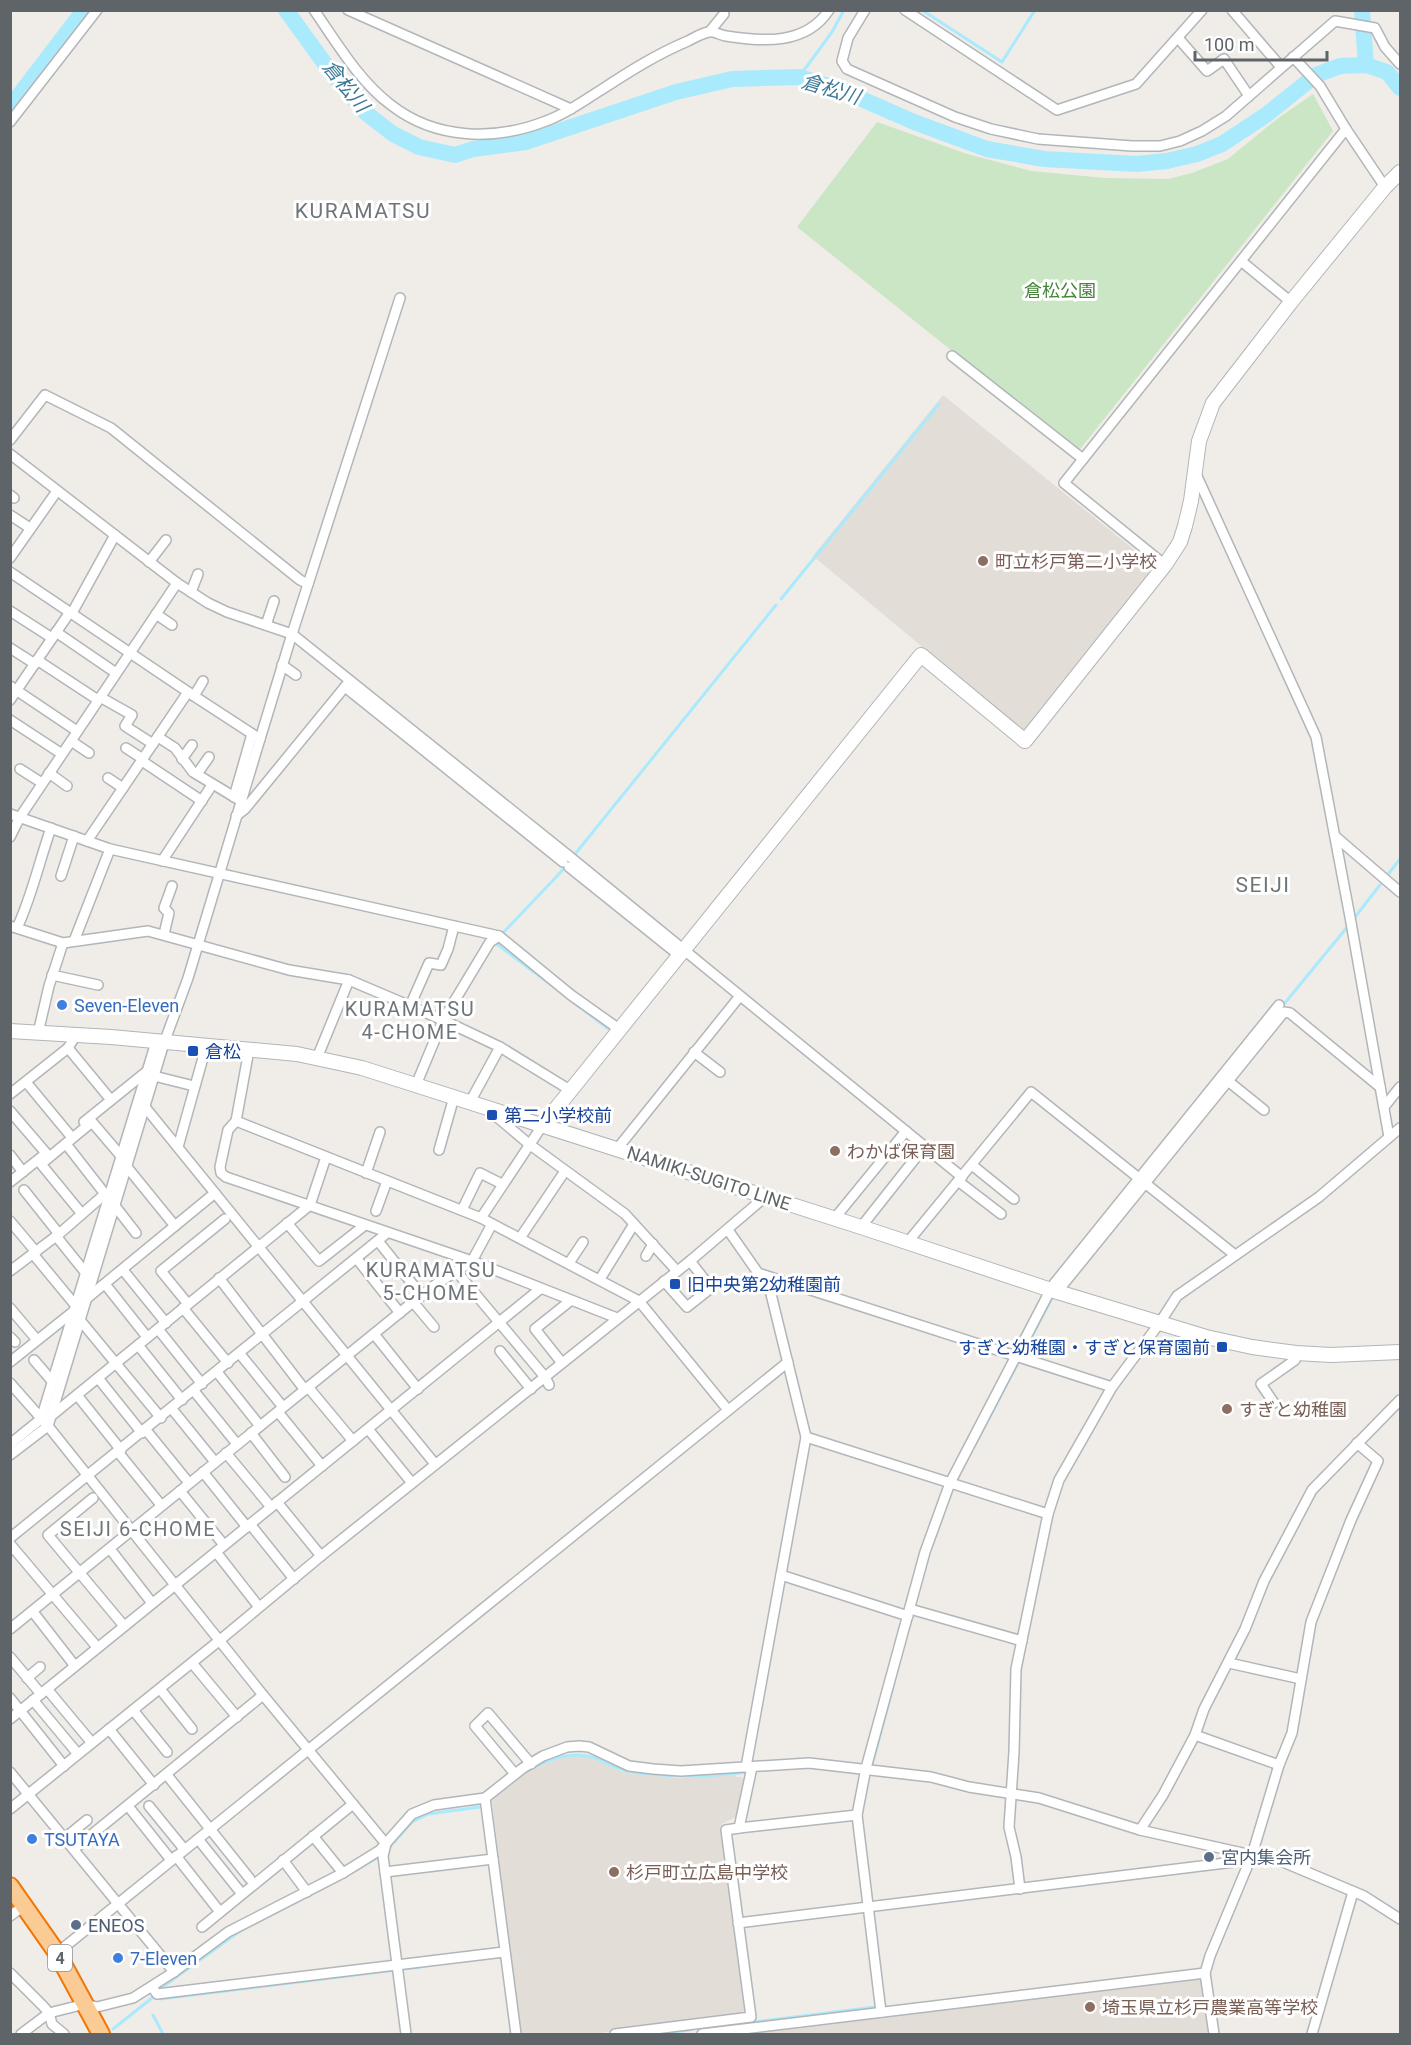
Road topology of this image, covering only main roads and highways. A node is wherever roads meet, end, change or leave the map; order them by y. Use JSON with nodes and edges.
{"nodes":[{"id":1,"x":1401,"y":172,"type":"edge"},
{"id":2,"x":10,"y":1031,"type":"edge"},
{"id":3,"x":542,"y":1126,"type":"junction"},
{"id":4,"x":1401,"y":1352,"type":"edge"},
{"id":5,"x":10,"y":1886,"type":"edge"},
{"id":6,"x":101,"y":2034,"type":"edge"}],
"edges":[{"from":1,"to":3,"type":"main road"},
{"from":2,"to":3,"type":"main road","name":"NAMIKI-SUGITO LINE"},
{"from":3,"to":4,"type":"main road","name":"NAMIKI-SUGITO LINE"},
{"from":5,"to":6,"type":"highway","number":"4"}]}
